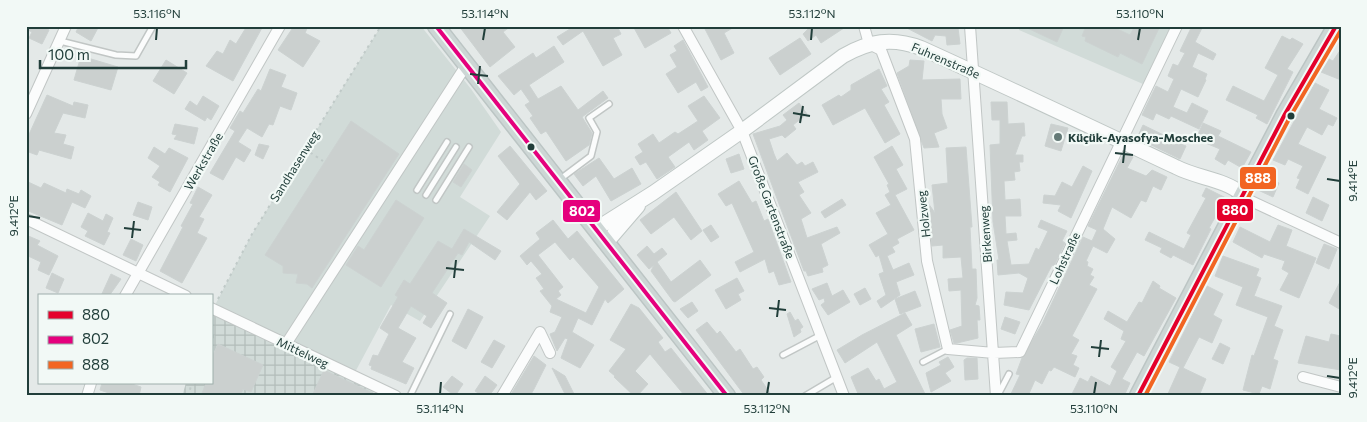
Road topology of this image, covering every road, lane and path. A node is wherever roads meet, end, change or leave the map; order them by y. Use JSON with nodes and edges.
{"nodes":[{"id":1,"x":66,"y":26,"type":"edge"},
{"id":2,"x":153,"y":26,"type":"edge"},
{"id":3,"x":280,"y":26,"type":"edge"},
{"id":4,"x":381,"y":26,"type":"edge"},
{"id":5,"x":436,"y":26,"type":"edge"},
{"id":6,"x":442,"y":26,"type":"edge"},
{"id":7,"x":683,"y":26,"type":"edge"},
{"id":8,"x":864,"y":26,"type":"edge"},
{"id":9,"x":970,"y":26,"type":"edge"},
{"id":10,"x":1177,"y":26,"type":"edge"},
{"id":11,"x":1336,"y":26,"type":"edge"},
{"id":12,"x":59,"y":41,"type":"junction"},
{"id":13,"x":869,"y":44,"type":"junction"},
{"id":14,"x":467,"y":64,"type":"junction"},
{"id":15,"x":973,"y":72,"type":"junction"},
{"id":16,"x":609,"y":104,"type":"dead end"},
{"id":17,"x":26,"y":114,"type":"edge"},
{"id":18,"x":742,"y":131,"type":"junction"},
{"id":19,"x":1120,"y":141,"type":"junction"},
{"id":20,"x":447,"y":142,"type":"dead end"},
{"id":21,"x":456,"y":147,"type":"dead end"},
{"id":22,"x":469,"y":147,"type":"dead end"},
{"id":23,"x":305,"y":149,"type":"junction"},
{"id":24,"x":323,"y":161,"type":"dead end"},
{"id":25,"x":559,"y":180,"type":"junction"},
{"id":26,"x":417,"y":190,"type":"dead end"},
{"id":27,"x":1242,"y":194,"type":"junction"},
{"id":28,"x":426,"y":195,"type":"dead end"},
{"id":29,"x":643,"y":199,"type":"junction"},
{"id":30,"x":436,"y":200,"type":"dead end"},
{"id":31,"x":26,"y":219,"type":"edge"},
{"id":32,"x":596,"y":229,"type":"junction"},
{"id":33,"x":607,"y":242,"type":"junction"},
{"id":34,"x":1341,"y":243,"type":"edge"},
{"id":35,"x":137,"y":273,"type":"junction"},
{"id":36,"x":126,"y":294,"type":"edge"},
{"id":37,"x":182,"y":294,"type":"edge"},
{"id":38,"x":212,"y":308,"type":"edge"},
{"id":39,"x":450,"y":314,"type":"dead end"},
{"id":40,"x":821,"y":335,"type":"junction"},
{"id":41,"x":286,"y":344,"type":"junction"},
{"id":42,"x":948,"y":349,"type":"junction"},
{"id":43,"x":550,"y":353,"type":"dead end"},
{"id":44,"x":994,"y":353,"type":"junction"},
{"id":45,"x":783,"y":355,"type":"dead end"},
{"id":46,"x":923,"y":362,"type":"dead end"},
{"id":47,"x":1008,"y":374,"type":"dead end"},
{"id":48,"x":837,"y":377,"type":"junction"},
{"id":49,"x":1303,"y":377,"type":"dead end"},
{"id":50,"x":92,"y":384,"type":"edge"},
{"id":51,"x":192,"y":384,"type":"edge"},
{"id":52,"x":1341,"y":387,"type":"edge"},
{"id":53,"x":87,"y":396,"type":"edge"},
{"id":54,"x":188,"y":396,"type":"edge"},
{"id":55,"x":396,"y":396,"type":"edge"},
{"id":56,"x":410,"y":396,"type":"edge"},
{"id":57,"x":502,"y":396,"type":"edge"},
{"id":58,"x":727,"y":396,"type":"edge"},
{"id":59,"x":805,"y":396,"type":"edge"},
{"id":60,"x":844,"y":396,"type":"edge"},
{"id":61,"x":997,"y":396,"type":"edge"},
{"id":62,"x":1138,"y":396,"type":"edge"}],
"edges":[{"from":1,"to":12,"type":"street"},
{"from":2,"to":12,"type":"lane"},
{"from":3,"to":35,"type":"street","name":"Werkstraße"},
{"from":4,"to":23,"type":"path","name":"Sandhasenweg"},
{"from":5,"to":14,"type":"main road"},
{"from":6,"to":14,"type":"main road"},
{"from":7,"to":18,"type":"street","name":"Große Gartenstraße"},
{"from":8,"to":13,"type":"street"},
{"from":9,"to":15,"type":"street","name":"Birkenweg"},
{"from":10,"to":19,"type":"street"},
{"from":11,"to":27,"type":"main road"},
{"from":12,"to":17,"type":"street"},
{"from":13,"to":15,"type":"street","name":"Fuhrenstraße"},
{"from":13,"to":18,"type":"street","name":"Fuhrenstraße"},
{"from":13,"to":42,"type":"street","name":"Holzweg"},
{"from":14,"to":25,"type":"main road"},
{"from":14,"to":41,"type":"street"},
{"from":15,"to":19,"type":"street","name":"Fuhrenstraße"},
{"from":15,"to":44,"type":"street","name":"Birkenweg"},
{"from":16,"to":25,"type":"lane"},
{"from":18,"to":29,"type":"street","name":"Fuhrenstraße"},
{"from":18,"to":40,"type":"street","name":"Große Gartenstraße"},
{"from":19,"to":27,"type":"street","name":"Fuhrenstraße"},
{"from":19,"to":44,"type":"street","name":"Lohstraße"},
{"from":20,"to":26,"type":"lane"},
{"from":21,"to":28,"type":"lane"},
{"from":22,"to":30,"type":"lane"},
{"from":23,"to":24,"type":"path"},
{"from":23,"to":38,"type":"path","name":"Sandhasenweg"},
{"from":25,"to":32,"type":"main road"},
{"from":27,"to":34,"type":"street"},
{"from":27,"to":62,"type":"main road"},
{"from":29,"to":32,"type":"street","name":"Fuhrenstraße"},
{"from":29,"to":33,"type":"street","name":"Fuhrenstraße"},
{"from":31,"to":35,"type":"street"},
{"from":32,"to":33,"type":"main road"},
{"from":33,"to":58,"type":"main road"},
{"from":35,"to":36,"type":"street","name":"Werkstraße"},
{"from":35,"to":37,"type":"street"},
{"from":38,"to":41,"type":"street","name":"Mittelweg"},
{"from":39,"to":56,"type":"lane"},
{"from":40,"to":45,"type":"lane"},
{"from":40,"to":48,"type":"street","name":"Große Gartenstraße"},
{"from":41,"to":55,"type":"street","name":"Mittelweg"},
{"from":42,"to":44,"type":"street"},
{"from":42,"to":46,"type":"lane"},
{"from":43,"to":57,"type":"street"},
{"from":44,"to":61,"type":"street","name":"Birkenweg"},
{"from":47,"to":61,"type":"lane"},
{"from":48,"to":59,"type":"lane"},
{"from":48,"to":60,"type":"street","name":"Große Gartenstraße"},
{"from":49,"to":52,"type":"street"},
{"from":50,"to":53,"type":"street"},
{"from":51,"to":54,"type":"path"}]}
